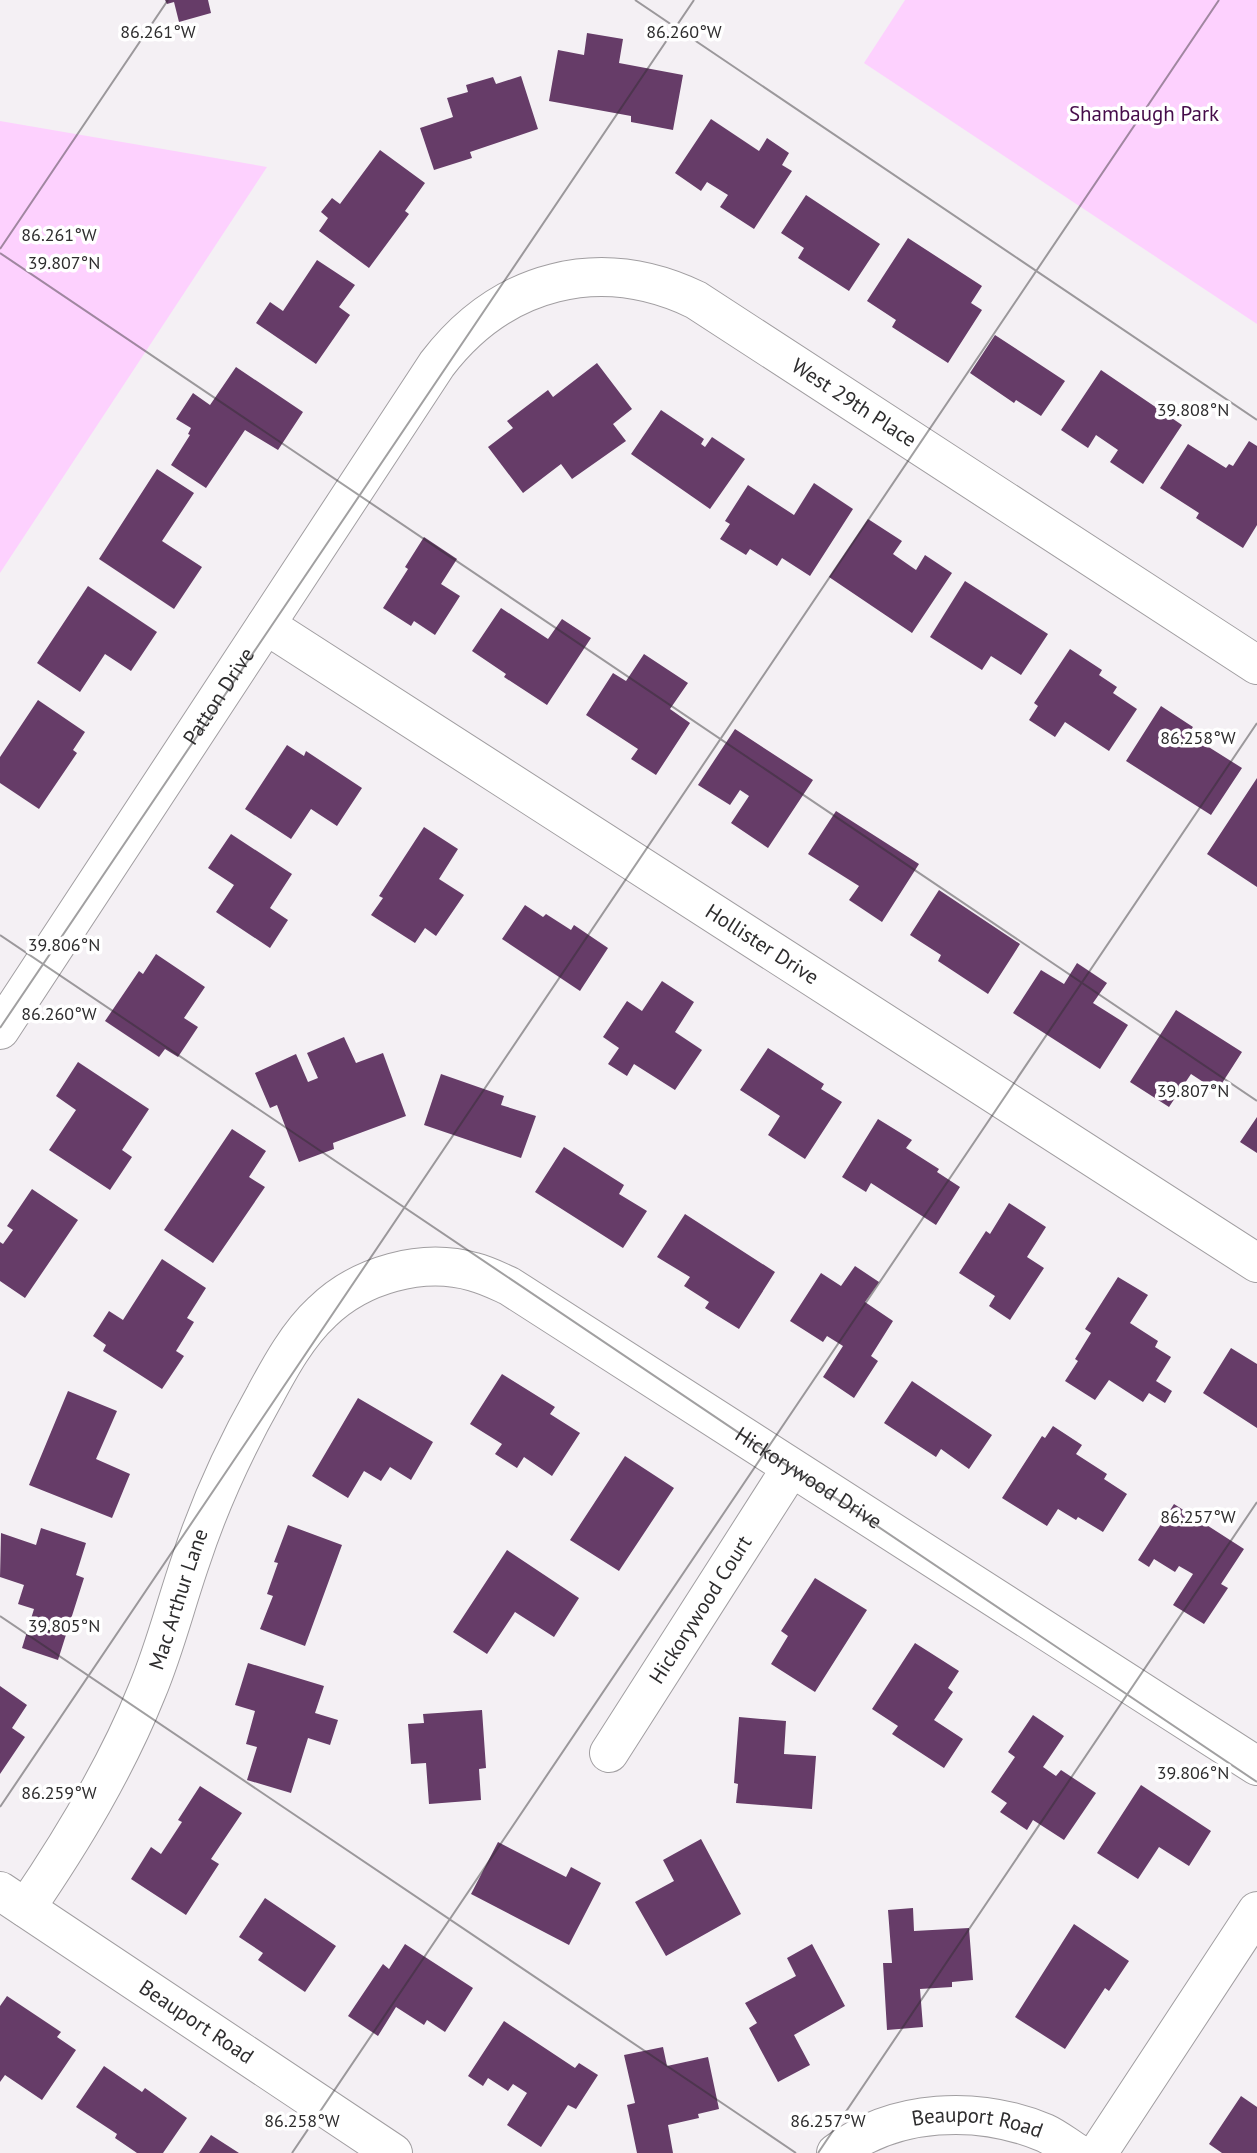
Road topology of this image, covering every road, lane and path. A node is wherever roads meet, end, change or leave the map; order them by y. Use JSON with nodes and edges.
{"nodes":[{"id":1,"x":437,"y":363,"type":"joint"},
{"id":2,"x":266,"y":625,"type":"junction"},
{"id":3,"x":1257,"y":664,"type":"edge"},
{"id":4,"x":0,"y":1030,"type":"edge"},
{"id":5,"x":1257,"y":1263,"type":"edge"},
{"id":6,"x":340,"y":1297,"type":"joint"},
{"id":7,"x":791,"y":1468,"type":"junction"},
{"id":8,"x":609,"y":1753,"type":"dead end"},
{"id":9,"x":1257,"y":1766,"type":"edge"},
{"id":10,"x":13,"y":1900,"type":"edge"},
{"id":11,"x":1257,"y":1911,"type":"edge"},
{"id":12,"x":393,"y":2153,"type":"edge"},
{"id":13,"x":836,"y":2153,"type":"edge"},
{"id":14,"x":1077,"y":2153,"type":"edge"},
{"id":15,"x":1098,"y":2153,"type":"edge"}],
"edges":[{"from":1,"to":2,"type":"street","name":"Patton Drive"},
{"from":1,"to":3,"type":"street","name":"West 29th Place"},
{"from":2,"to":4,"type":"street","name":"Patton Drive"},
{"from":2,"to":5,"type":"street","name":"Hollister Drive"},
{"from":6,"to":7,"type":"street","name":"Hickorywood Drive"},
{"from":6,"to":10,"type":"street","name":"Mac Arthur Lane"},
{"from":7,"to":8,"type":"street","name":"Hickorywood Court"},
{"from":7,"to":9,"type":"street","name":"Hickorywood Drive"},
{"from":10,"to":12,"type":"street","name":"Beauport Road"},
{"from":11,"to":15,"type":"street"},
{"from":13,"to":14,"type":"street","name":"Beauport Road"}]}
